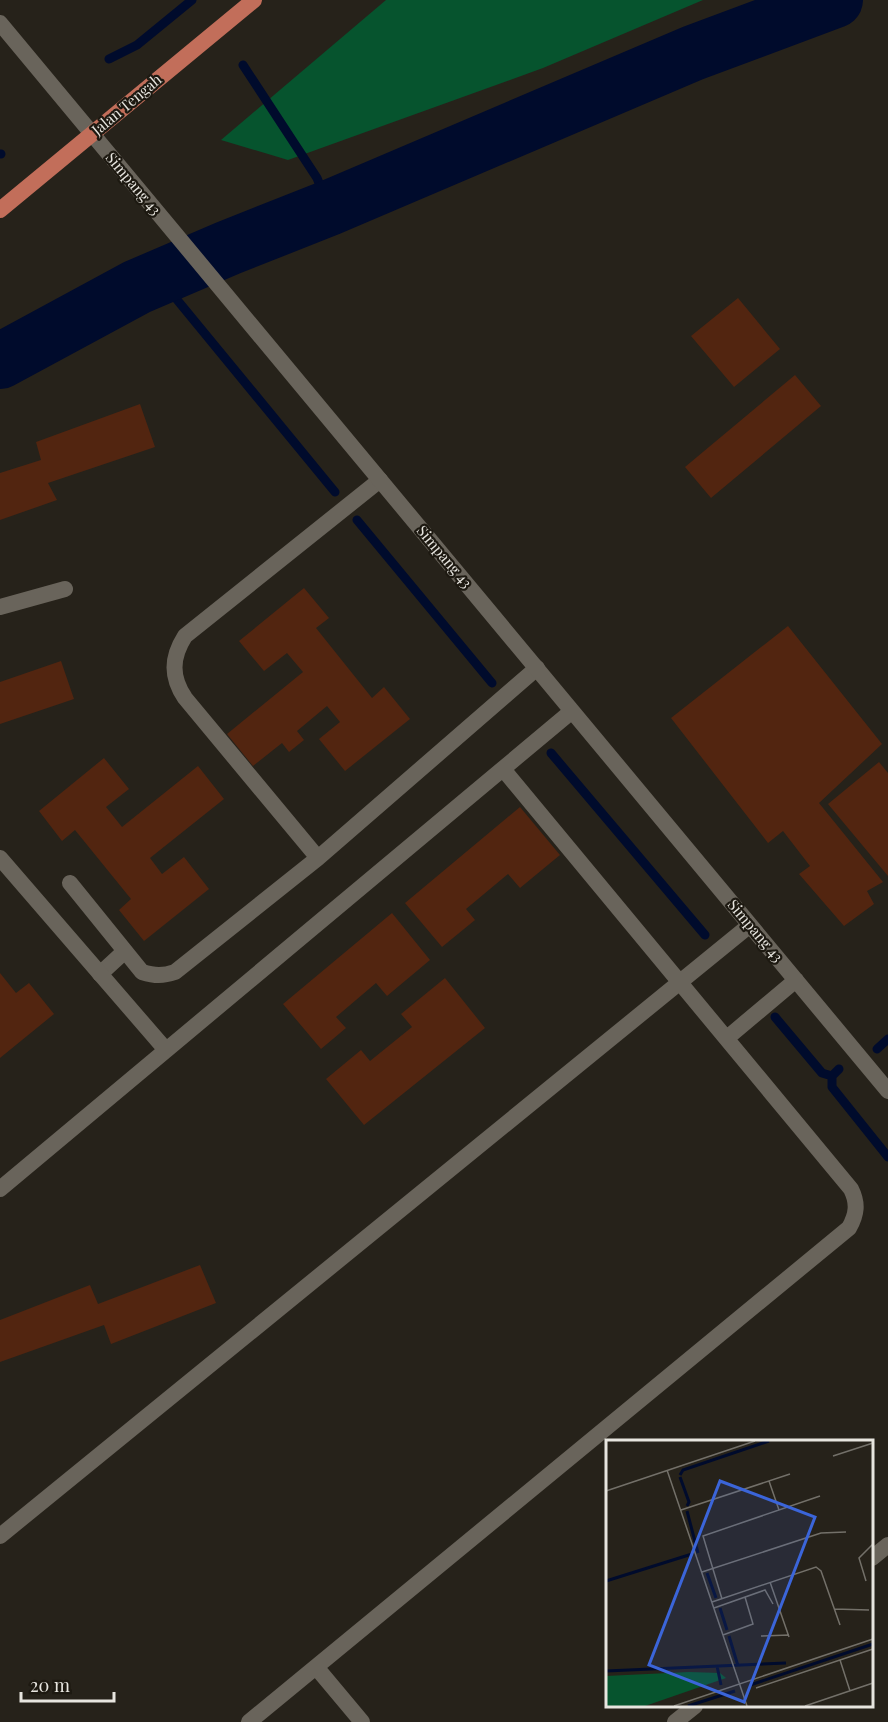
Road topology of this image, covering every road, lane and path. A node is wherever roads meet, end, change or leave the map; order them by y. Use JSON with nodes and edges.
{"nodes":[{"id":1,"x":254,"y":0,"type":"edge"},
{"id":2,"x":0,"y":23,"type":"edge"},
{"id":3,"x":92,"y":134,"type":"junction"},
{"id":4,"x":0,"y":210,"type":"edge"},
{"id":5,"x":380,"y":480,"type":"junction"},
{"id":6,"x":65,"y":589,"type":"dead end"},
{"id":7,"x":0,"y":607,"type":"edge"},
{"id":8,"x":537,"y":668,"type":"junction"},
{"id":9,"x":572,"y":711,"type":"junction"},
{"id":10,"x":502,"y":769,"type":"junction"},
{"id":11,"x":0,"y":858,"type":"edge"},
{"id":12,"x":318,"y":858,"type":"junction"},
{"id":13,"x":70,"y":883,"type":"dead end"},
{"id":14,"x":750,"y":925,"type":"junction"},
{"id":15,"x":125,"y":951,"type":"junction"},
{"id":16,"x":100,"y":974,"type":"junction"},
{"id":17,"x":796,"y":980,"type":"junction"},
{"id":18,"x":681,"y":983,"type":"junction"},
{"id":19,"x":727,"y":1038,"type":"junction"},
{"id":20,"x":166,"y":1050,"type":"junction"},
{"id":21,"x":888,"y":1091,"type":"edge"},
{"id":22,"x":0,"y":1189,"type":"edge"},
{"id":23,"x":0,"y":1536,"type":"edge"},
{"id":24,"x":888,"y":1545,"type":"edge"},
{"id":25,"x":873,"y":1557,"type":"edge"},
{"id":26,"x":316,"y":1667,"type":"junction"},
{"id":27,"x":694,"y":1707,"type":"edge"},
{"id":28,"x":249,"y":1722,"type":"edge"},
{"id":29,"x":362,"y":1722,"type":"edge"},
{"id":30,"x":675,"y":1722,"type":"edge"}],
"edges":[{"from":1,"to":3,"type":"main road","name":"Jalan Tengah"},
{"from":2,"to":3,"type":"street","name":"Simpang 43"},
{"from":3,"to":4,"type":"main road","name":"Jalan Tengah"},
{"from":3,"to":5,"type":"street","name":"Simpang 43"},
{"from":5,"to":8,"type":"street","name":"Simpang 43"},
{"from":5,"to":12,"type":"street"},
{"from":6,"to":7,"type":"street"},
{"from":8,"to":9,"type":"street","name":"Simpang 43"},
{"from":8,"to":12,"type":"street"},
{"from":9,"to":10,"type":"street"},
{"from":9,"to":14,"type":"street","name":"Simpang 43"},
{"from":10,"to":18,"type":"street"},
{"from":10,"to":20,"type":"street"},
{"from":11,"to":16,"type":"street"},
{"from":12,"to":15,"type":"street"},
{"from":13,"to":15,"type":"street"},
{"from":14,"to":17,"type":"street","name":"Simpang 43"},
{"from":14,"to":18,"type":"street"},
{"from":15,"to":16,"type":"street"},
{"from":16,"to":20,"type":"street"},
{"from":17,"to":19,"type":"street"},
{"from":17,"to":21,"type":"street","name":"Simpang 43"},
{"from":18,"to":19,"type":"street"},
{"from":18,"to":23,"type":"street"},
{"from":19,"to":26,"type":"street"},
{"from":20,"to":22,"type":"street"},
{"from":24,"to":25,"type":"street"},
{"from":26,"to":28,"type":"street"},
{"from":26,"to":29,"type":"street"},
{"from":27,"to":30,"type":"street"}]}
